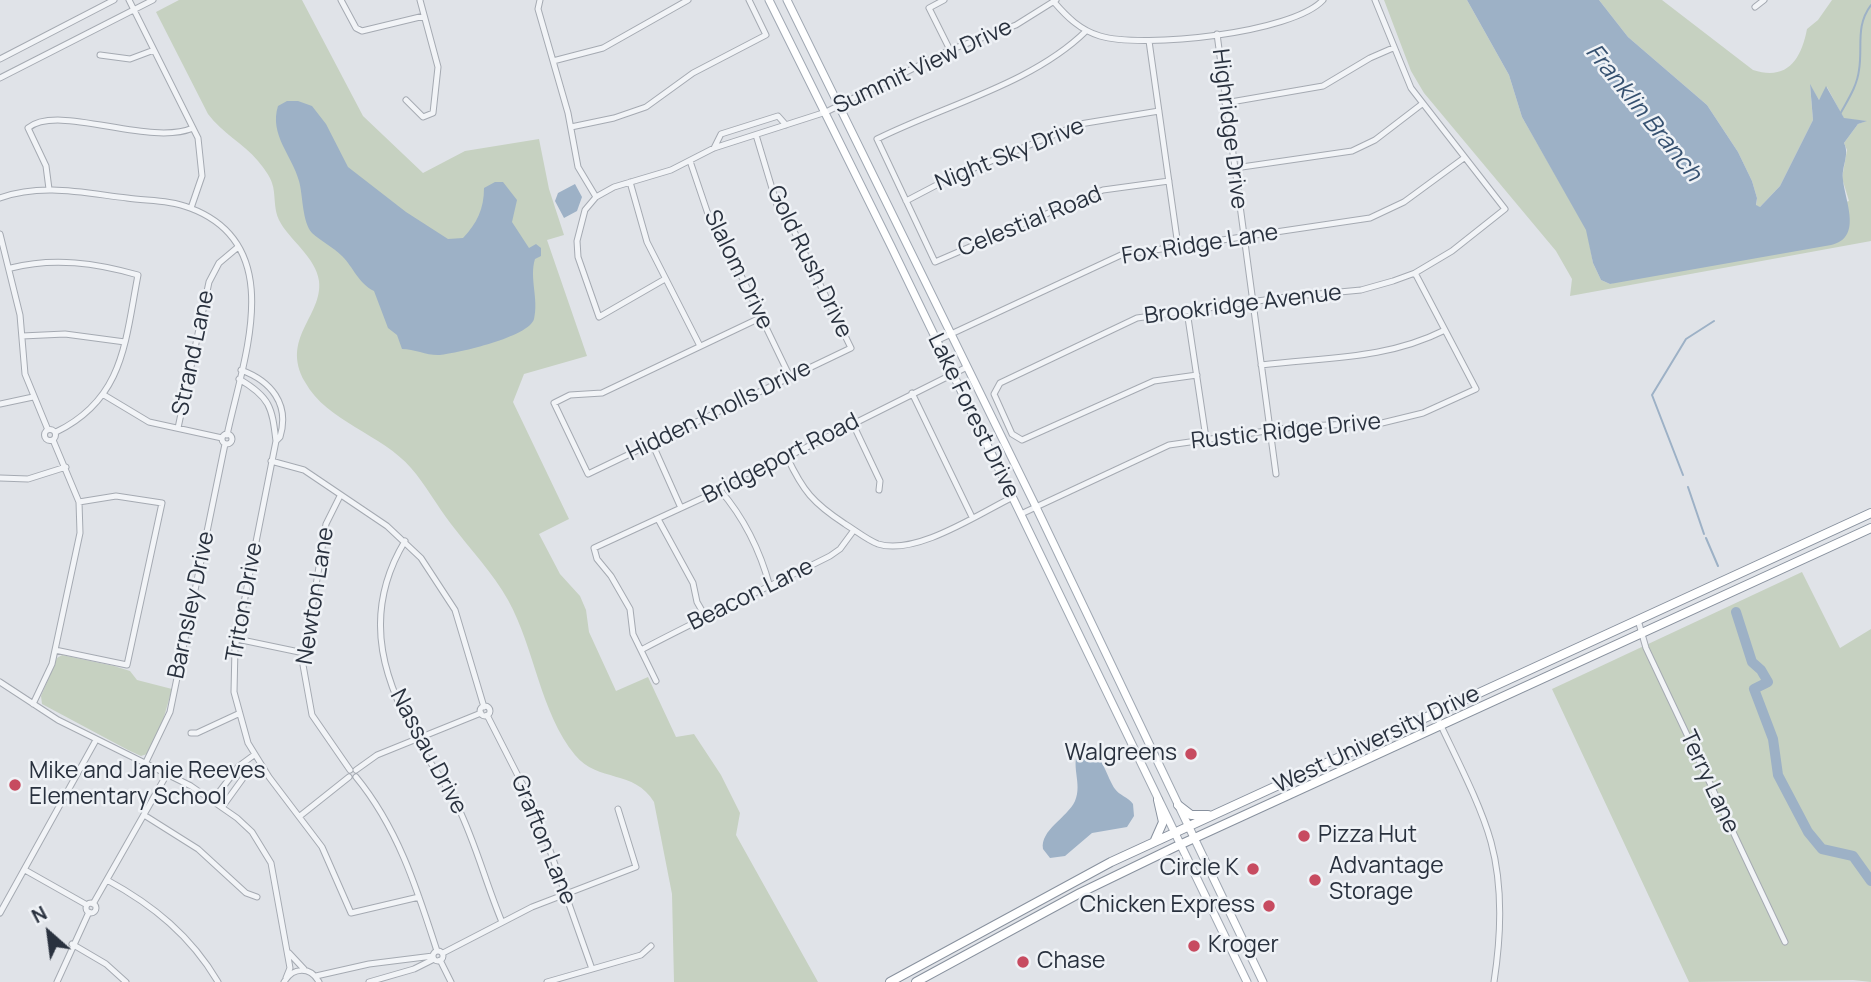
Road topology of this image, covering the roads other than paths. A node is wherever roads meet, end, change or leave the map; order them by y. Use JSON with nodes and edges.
{"nodes":[{"id":1,"x":114,"y":0,"type":"edge"},
{"id":2,"x":130,"y":0,"type":"edge"},
{"id":3,"x":153,"y":0,"type":"edge"},
{"id":4,"x":341,"y":0,"type":"edge"},
{"id":5,"x":420,"y":0,"type":"edge"},
{"id":6,"x":540,"y":0,"type":"edge"},
{"id":7,"x":688,"y":0,"type":"edge"},
{"id":8,"x":749,"y":0,"type":"edge"},
{"id":9,"x":769,"y":0,"type":"edge"},
{"id":10,"x":787,"y":0,"type":"edge"},
{"id":11,"x":944,"y":0,"type":"edge"},
{"id":12,"x":1323,"y":0,"type":"edge"},
{"id":13,"x":1375,"y":0,"type":"edge"},
{"id":14,"x":1764,"y":0,"type":"edge"},
{"id":15,"x":1055,"y":1,"type":"edge"},
{"id":16,"x":1755,"y":7,"type":"dead end"},
{"id":17,"x":134,"y":10,"type":"junction"},
{"id":18,"x":424,"y":16,"type":"junction"},
{"id":19,"x":1086,"y":31,"type":"junction"},
{"id":20,"x":1217,"y":34,"type":"junction"},
{"id":21,"x":1149,"y":41,"type":"junction"},
{"id":22,"x":1393,"y":48,"type":"junction"},
{"id":23,"x":154,"y":50,"type":"junction"},
{"id":24,"x":950,"y":50,"type":"junction"},
{"id":25,"x":100,"y":55,"type":"dead end"},
{"id":26,"x":0,"y":59,"type":"edge"},
{"id":27,"x":553,"y":61,"type":"junction"},
{"id":28,"x":0,"y":78,"type":"edge"},
{"id":29,"x":406,"y":100,"type":"dead end"},
{"id":30,"x":1225,"y":103,"type":"junction"},
{"id":31,"x":1422,"y":104,"type":"junction"},
{"id":32,"x":840,"y":105,"type":"junction"},
{"id":33,"x":1159,"y":111,"type":"junction"},
{"id":34,"x":826,"y":113,"type":"junction"},
{"id":35,"x":786,"y":125,"type":"junction"},
{"id":36,"x":571,"y":127,"type":"junction"},
{"id":37,"x":193,"y":128,"type":"junction"},
{"id":38,"x":756,"y":135,"type":"junction"},
{"id":39,"x":714,"y":148,"type":"junction"},
{"id":40,"x":1464,"y":158,"type":"junction"},
{"id":41,"x":690,"y":161,"type":"junction"},
{"id":42,"x":1236,"y":168,"type":"junction"},
{"id":43,"x":1169,"y":181,"type":"junction"},
{"id":44,"x":630,"y":182,"type":"junction"},
{"id":45,"x":49,"y":189,"type":"junction"},
{"id":46,"x":596,"y":197,"type":"junction"},
{"id":47,"x":0,"y":198,"type":"edge"},
{"id":48,"x":906,"y":201,"type":"junction"},
{"id":49,"x":191,"y":208,"type":"junction"},
{"id":50,"x":0,"y":234,"type":"edge"},
{"id":51,"x":1244,"y":237,"type":"junction"},
{"id":52,"x":1178,"y":246,"type":"junction"},
{"id":53,"x":238,"y":247,"type":"junction"},
{"id":54,"x":11,"y":268,"type":"junction"},
{"id":55,"x":1415,"y":272,"type":"junction"},
{"id":56,"x":665,"y":279,"type":"junction"},
{"id":57,"x":1253,"y":302,"type":"junction"},
{"id":58,"x":1187,"y":311,"type":"junction"},
{"id":59,"x":762,"y":317,"type":"junction"},
{"id":60,"x":1445,"y":330,"type":"junction"},
{"id":61,"x":951,"y":335,"type":"junction"},
{"id":62,"x":22,"y":336,"type":"junction"},
{"id":63,"x":936,"y":341,"type":"junction"},
{"id":64,"x":125,"y":342,"type":"junction"},
{"id":65,"x":701,"y":346,"type":"junction"},
{"id":66,"x":850,"y":348,"type":"joint"},
{"id":67,"x":1261,"y":365,"type":"junction"},
{"id":68,"x":967,"y":368,"type":"junction"},
{"id":69,"x":241,"y":370,"type":"junction"},
{"id":70,"x":952,"y":374,"type":"junction"},
{"id":71,"x":1197,"y":374,"type":"junction"},
{"id":72,"x":790,"y":377,"type":"junction"},
{"id":73,"x":239,"y":379,"type":"junction"},
{"id":74,"x":912,"y":393,"type":"junction"},
{"id":75,"x":104,"y":396,"type":"junction"},
{"id":76,"x":33,"y":397,"type":"junction"},
{"id":77,"x":0,"y":404,"type":"edge"},
{"id":78,"x":282,"y":408,"type":"junction"},
{"id":79,"x":272,"y":411,"type":"junction"},
{"id":80,"x":852,"y":422,"type":"junction"},
{"id":81,"x":178,"y":428,"type":"junction"},
{"id":82,"x":1270,"y":429,"type":"junction"},
{"id":83,"x":48,"y":430,"type":"junction"},
{"id":84,"x":55,"y":432,"type":"junction"},
{"id":85,"x":1206,"y":438,"type":"junction"},
{"id":86,"x":225,"y":439,"type":"junction"},
{"id":87,"x":53,"y":440,"type":"junction"},
{"id":88,"x":276,"y":441,"type":"junction"},
{"id":89,"x":652,"y":443,"type":"junction"},
{"id":90,"x":786,"y":457,"type":"junction"},
{"id":91,"x":271,"y":461,"type":"junction"},
{"id":92,"x":66,"y":467,"type":"junction"},
{"id":93,"x":1276,"y":474,"type":"dead end"},
{"id":94,"x":0,"y":478,"type":"edge"},
{"id":95,"x":720,"y":490,"type":"junction"},
{"id":96,"x":879,"y":490,"type":"dead end"},
{"id":97,"x":340,"y":496,"type":"junction"},
{"id":98,"x":1013,"y":497,"type":"junction"},
{"id":99,"x":79,"y":502,"type":"junction"},
{"id":100,"x":1036,"y":507,"type":"junction"},
{"id":101,"x":681,"y":508,"type":"junction"},
{"id":102,"x":1871,"y":513,"type":"edge"},
{"id":103,"x":1021,"y":514,"type":"junction"},
{"id":104,"x":972,"y":517,"type":"junction"},
{"id":105,"x":658,"y":519,"type":"junction"},
{"id":106,"x":1871,"y":528,"type":"edge"},
{"id":107,"x":854,"y":530,"type":"junction"},
{"id":108,"x":405,"y":541,"type":"junction"},
{"id":109,"x":770,"y":587,"type":"junction"},
{"id":110,"x":705,"y":616,"type":"junction"},
{"id":111,"x":1639,"y":620,"type":"junction"},
{"id":112,"x":1640,"y":633,"type":"junction"},
{"id":113,"x":237,"y":639,"type":"junction"},
{"id":114,"x":55,"y":650,"type":"junction"},
{"id":115,"x":641,"y":650,"type":"junction"},
{"id":116,"x":304,"y":653,"type":"junction"},
{"id":117,"x":656,"y":681,"type":"dead end"},
{"id":118,"x":0,"y":682,"type":"edge"},
{"id":119,"x":33,"y":704,"type":"junction"},
{"id":120,"x":484,"y":712,"type":"junction"},
{"id":121,"x":1435,"y":713,"type":"junction"},
{"id":122,"x":238,"y":715,"type":"junction"},
{"id":123,"x":1440,"y":725,"type":"junction"},
{"id":124,"x":191,"y":733,"type":"dead end"},
{"id":125,"x":416,"y":738,"type":"junction"},
{"id":126,"x":96,"y":740,"type":"junction"},
{"id":127,"x":254,"y":755,"type":"junction"},
{"id":128,"x":146,"y":762,"type":"junction"},
{"id":129,"x":260,"y":765,"type":"junction"},
{"id":130,"x":233,"y":773,"type":"junction"},
{"id":131,"x":167,"y":774,"type":"junction"},
{"id":132,"x":353,"y":774,"type":"junction"},
{"id":133,"x":1302,"y":774,"type":"junction"},
{"id":134,"x":242,"y":779,"type":"junction"},
{"id":135,"x":1307,"y":785,"type":"junction"},
{"id":136,"x":213,"y":800,"type":"junction"},
{"id":137,"x":1158,"y":800,"type":"junction"},
{"id":138,"x":1178,"y":805,"type":"junction"},
{"id":139,"x":223,"y":806,"type":"junction"},
{"id":140,"x":618,"y":809,"type":"dead end"},
{"id":141,"x":1214,"y":814,"type":"junction"},
{"id":142,"x":144,"y":815,"type":"junction"},
{"id":143,"x":300,"y":816,"type":"junction"},
{"id":144,"x":1188,"y":826,"type":"junction"},
{"id":145,"x":1174,"y":833,"type":"junction"},
{"id":146,"x":1194,"y":838,"type":"junction"},
{"id":147,"x":1154,"y":842,"type":"junction"},
{"id":148,"x":1180,"y":844,"type":"junction"},
{"id":149,"x":25,"y":870,"type":"junction"},
{"id":150,"x":107,"y":880,"type":"junction"},
{"id":151,"x":566,"y":894,"type":"junction"},
{"id":152,"x":257,"y":897,"type":"dead end"},
{"id":153,"x":419,"y":897,"type":"junction"},
{"id":154,"x":90,"y":907,"type":"junction"},
{"id":155,"x":0,"y":913,"type":"edge"},
{"id":156,"x":502,"y":922,"type":"junction"},
{"id":157,"x":1785,"y":942,"type":"dead end"},
{"id":158,"x":72,"y":944,"type":"junction"},
{"id":159,"x":651,"y":946,"type":"dead end"},
{"id":160,"x":286,"y":947,"type":"junction"},
{"id":161,"x":437,"y":956,"type":"junction"},
{"id":162,"x":1253,"y":959,"type":"junction"},
{"id":163,"x":382,"y":962,"type":"junction"},
{"id":164,"x":1239,"y":966,"type":"junction"},
{"id":165,"x":592,"y":969,"type":"junction"},
{"id":166,"x":307,"y":970,"type":"junction"},
{"id":167,"x":386,"y":978,"type":"junction"},
{"id":168,"x":317,"y":979,"type":"edge"},
{"id":169,"x":285,"y":980,"type":"edge"},
{"id":170,"x":57,"y":982,"type":"edge"},
{"id":171,"x":126,"y":982,"type":"edge"},
{"id":172,"x":218,"y":982,"type":"edge"},
{"id":173,"x":369,"y":982,"type":"edge"},
{"id":174,"x":451,"y":982,"type":"edge"},
{"id":175,"x":547,"y":982,"type":"edge"},
{"id":176,"x":890,"y":982,"type":"edge"},
{"id":177,"x":916,"y":982,"type":"edge"},
{"id":178,"x":1247,"y":982,"type":"edge"},
{"id":179,"x":1263,"y":982,"type":"edge"},
{"id":180,"x":1494,"y":982,"type":"edge"}],
"edges":[{"from":1,"to":26,"type":"street"},
{"from":2,"to":17,"type":"street"},
{"from":3,"to":17,"type":"street"},
{"from":4,"to":18,"type":"street"},
{"from":5,"to":18,"type":"street"},
{"from":6,"to":27,"type":"street"},
{"from":7,"to":27,"type":"street"},
{"from":8,"to":36,"type":"street"},
{"from":9,"to":34,"type":"main road","name":"Lake Forest Drive"},
{"from":10,"to":32,"type":"main road","name":"Lake Forest Drive"},
{"from":11,"to":24,"type":"street"},
{"from":12,"to":20,"type":"street"},
{"from":13,"to":22,"type":"street"},
{"from":14,"to":16,"type":"street"},
{"from":15,"to":19,"type":"street"},
{"from":15,"to":24,"type":"street","name":"Summit View Drive"},
{"from":17,"to":23,"type":"street"},
{"from":17,"to":28,"type":"street"},
{"from":18,"to":29,"type":"street"},
{"from":19,"to":21,"type":"street"},
{"from":19,"to":48,"type":"street"},
{"from":20,"to":21,"type":"street"},
{"from":20,"to":30,"type":"street","name":"Highridge Drive"},
{"from":21,"to":33,"type":"street"},
{"from":22,"to":30,"type":"street"},
{"from":22,"to":31,"type":"street"},
{"from":23,"to":25,"type":"street"},
{"from":23,"to":37,"type":"street"},
{"from":24,"to":32,"type":"street","name":"Summit View Drive"},
{"from":27,"to":36,"type":"street"},
{"from":30,"to":42,"type":"street","name":"Highridge Drive"},
{"from":31,"to":40,"type":"street"},
{"from":31,"to":42,"type":"street"},
{"from":32,"to":34,"type":"street","name":"Summit View Drive"},
{"from":32,"to":61,"type":"main road","name":"Lake Forest Drive"},
{"from":33,"to":43,"type":"street"},
{"from":33,"to":48,"type":"street","name":"Night Sky Drive"},
{"from":34,"to":35,"type":"street","name":"Summit View Drive"},
{"from":34,"to":63,"type":"main road","name":"Lake Forest Drive"},
{"from":35,"to":38,"type":"street","name":"Summit View Drive"},
{"from":35,"to":39,"type":"street","name":"Summit View Drive"},
{"from":36,"to":46,"type":"street"},
{"from":37,"to":45,"type":"street"},
{"from":37,"to":49,"type":"street"},
{"from":38,"to":39,"type":"street","name":"Summit View Drive"},
{"from":38,"to":66,"type":"street","name":"Gold Rush Drive"},
{"from":39,"to":41,"type":"street","name":"Summit View Drive"},
{"from":40,"to":51,"type":"street","name":"Fox Ridge Lane"},
{"from":40,"to":55,"type":"street","name":"Brookridge Avenue"},
{"from":41,"to":44,"type":"street","name":"Summit View Drive"},
{"from":41,"to":59,"type":"street","name":"Slalom Drive"},
{"from":42,"to":51,"type":"street","name":"Highridge Drive"},
{"from":43,"to":48,"type":"street","name":"Celestial Road"},
{"from":43,"to":52,"type":"street"},
{"from":44,"to":46,"type":"street","name":"Summit View Drive"},
{"from":44,"to":56,"type":"street"},
{"from":45,"to":47,"type":"street","name":"Barnsley Drive"},
{"from":45,"to":49,"type":"street","name":"Barnsley Drive"},
{"from":46,"to":56,"type":"street"},
{"from":49,"to":53,"type":"street","name":"Barnsley Drive"},
{"from":50,"to":54,"type":"street"},
{"from":51,"to":52,"type":"street","name":"Fox Ridge Lane"},
{"from":51,"to":57,"type":"street","name":"Highridge Drive"},
{"from":52,"to":61,"type":"street","name":"Fox Ridge Lane"},
{"from":53,"to":69,"type":"street","name":"Barnsley Drive"},
{"from":53,"to":81,"type":"street","name":"Strand Lane"},
{"from":54,"to":62,"type":"street"},
{"from":54,"to":64,"type":"street"},
{"from":55,"to":57,"type":"street","name":"Brookridge Avenue"},
{"from":55,"to":60,"type":"street"},
{"from":56,"to":65,"type":"street"},
{"from":57,"to":58,"type":"street","name":"Brookridge Avenue"},
{"from":57,"to":67,"type":"street","name":"Highridge Drive"},
{"from":58,"to":71,"type":"street"},
{"from":58,"to":71,"type":"street","name":"Brookridge Avenue"},
{"from":59,"to":65,"type":"street"},
{"from":59,"to":72,"type":"street","name":"Slalom Drive"},
{"from":60,"to":67,"type":"street"},
{"from":60,"to":82,"type":"street","name":"Rustic Ridge Drive"},
{"from":61,"to":63,"type":"street","name":"Fox Ridge Lane"},
{"from":61,"to":68,"type":"main road","name":"Lake Forest Drive"},
{"from":62,"to":64,"type":"street"},
{"from":62,"to":76,"type":"street"},
{"from":63,"to":70,"type":"main road","name":"Lake Forest Drive"},
{"from":64,"to":75,"type":"street"},
{"from":65,"to":89,"type":"street","name":"Hidden Knolls Drive"},
{"from":66,"to":72,"type":"street","name":"Hidden Knolls Drive"},
{"from":67,"to":82,"type":"street","name":"Highridge Drive"},
{"from":68,"to":70,"type":"street","name":"Bridgeport Road"},
{"from":68,"to":100,"type":"main road","name":"Lake Forest Drive"},
{"from":69,"to":73,"type":"street","name":"Barnsley Drive"},
{"from":69,"to":78,"type":"street"},
{"from":70,"to":74,"type":"street","name":"Bridgeport Road"},
{"from":70,"to":98,"type":"main road","name":"Lake Forest Drive"},
{"from":71,"to":85,"type":"street"},
{"from":72,"to":89,"type":"street","name":"Hidden Knolls Drive"},
{"from":73,"to":79,"type":"street"},
{"from":73,"to":86,"type":"street","name":"Barnsley Drive"},
{"from":74,"to":80,"type":"street","name":"Bridgeport Road"},
{"from":74,"to":104,"type":"street"},
{"from":75,"to":81,"type":"street"},
{"from":75,"to":84,"type":"street"},
{"from":76,"to":77,"type":"street"},
{"from":76,"to":83,"type":"street"},
{"from":78,"to":79,"type":"street"},
{"from":78,"to":88,"type":"street","name":"Triton Drive"},
{"from":79,"to":88,"type":"street","name":"Triton Drive"},
{"from":80,"to":90,"type":"street","name":"Bridgeport Road"},
{"from":80,"to":96,"type":"street"},
{"from":81,"to":86,"type":"street"},
{"from":82,"to":85,"type":"street","name":"Rustic Ridge Drive"},
{"from":82,"to":93,"type":"street","name":"Highridge Drive"},
{"from":83,"to":84,"type":"street"},
{"from":83,"to":87,"type":"street"},
{"from":84,"to":87,"type":"street"},
{"from":85,"to":100,"type":"street","name":"Rustic Ridge Drive"},
{"from":86,"to":128,"type":"street","name":"Barnsley Drive"},
{"from":87,"to":92,"type":"street"},
{"from":88,"to":91,"type":"street","name":"Triton Drive"},
{"from":89,"to":101,"type":"street"},
{"from":90,"to":95,"type":"street","name":"Bridgeport Road"},
{"from":90,"to":107,"type":"street"},
{"from":91,"to":97,"type":"street","name":"Grafton Lane"},
{"from":91,"to":113,"type":"street","name":"Triton Drive"},
{"from":92,"to":94,"type":"street"},
{"from":92,"to":99,"type":"street"},
{"from":95,"to":101,"type":"street","name":"Bridgeport Road"},
{"from":95,"to":109,"type":"street"},
{"from":97,"to":108,"type":"street","name":"Grafton Lane"},
{"from":97,"to":116,"type":"street","name":"Newton Lane"},
{"from":98,"to":103,"type":"main road","name":"Lake Forest Drive"},
{"from":98,"to":104,"type":"street"},
{"from":99,"to":114,"type":"street"},
{"from":99,"to":114,"type":"street"},
{"from":100,"to":103,"type":"street","name":"Rustic Ridge Drive"},
{"from":100,"to":138,"type":"main road","name":"Lake Forest Drive"},
{"from":101,"to":105,"type":"street","name":"Bridgeport Road"},
{"from":102,"to":111,"type":"highway","name":"West University Drive"},
{"from":103,"to":137,"type":"main road","name":"Lake Forest Drive"},
{"from":104,"to":107,"type":"street"},
{"from":105,"to":110,"type":"street"},
{"from":105,"to":115,"type":"street","name":"Bridgeport Road"},
{"from":106,"to":112,"type":"highway","name":"West University Drive"},
{"from":107,"to":109,"type":"street","name":"Beacon Lane"},
{"from":108,"to":120,"type":"street","name":"Grafton Lane"},
{"from":108,"to":125,"type":"street","name":"Nassau Drive"},
{"from":109,"to":110,"type":"street","name":"Beacon Lane"},
{"from":110,"to":115,"type":"street","name":"Beacon Lane"},
{"from":111,"to":112,"type":"street","name":"Terry Lane"},
{"from":111,"to":121,"type":"highway","name":"West University Drive"},
{"from":112,"to":123,"type":"highway","name":"West University Drive"},
{"from":112,"to":157,"type":"street","name":"Terry Lane"},
{"from":113,"to":116,"type":"street"},
{"from":113,"to":122,"type":"street","name":"Triton Drive"},
{"from":114,"to":119,"type":"street"},
{"from":115,"to":117,"type":"street"},
{"from":116,"to":132,"type":"street","name":"Newton Lane"},
{"from":118,"to":119,"type":"street"},
{"from":119,"to":126,"type":"street"},
{"from":120,"to":125,"type":"street"},
{"from":120,"to":151,"type":"street","name":"Grafton Lane"},
{"from":121,"to":123,"type":"street"},
{"from":121,"to":133,"type":"highway","name":"West University Drive"},
{"from":122,"to":124,"type":"street"},
{"from":122,"to":127,"type":"street","name":"Triton Drive"},
{"from":123,"to":135,"type":"highway","name":"West University Drive"},
{"from":123,"to":180,"type":"street"},
{"from":125,"to":132,"type":"street"},
{"from":125,"to":156,"type":"street","name":"Nassau Drive"},
{"from":126,"to":128,"type":"street"},
{"from":126,"to":149,"type":"street"},
{"from":127,"to":129,"type":"street","name":"Triton Drive"},
{"from":127,"to":130,"type":"street"},
{"from":128,"to":131,"type":"street"},
{"from":129,"to":134,"type":"street"},
{"from":129,"to":143,"type":"street","name":"Triton Drive"},
{"from":130,"to":134,"type":"street"},
{"from":130,"to":136,"type":"street"},
{"from":131,"to":136,"type":"street"},
{"from":131,"to":142,"type":"street"},
{"from":132,"to":143,"type":"street"},
{"from":132,"to":153,"type":"street","name":"Newton Lane"},
{"from":133,"to":135,"type":"highway"},
{"from":133,"to":141,"type":"highway","name":"West University Drive"},
{"from":134,"to":139,"type":"street"},
{"from":135,"to":146,"type":"highway","name":"West University Drive"},
{"from":136,"to":139,"type":"street"},
{"from":137,"to":145,"type":"main road","name":"Lake Forest Drive"},
{"from":137,"to":147,"type":"highway"},
{"from":138,"to":141,"type":"highway"},
{"from":138,"to":144,"type":"main road","name":"Lake Forest Drive"},
{"from":139,"to":160,"type":"street"},
{"from":140,"to":151,"type":"street"},
{"from":141,"to":144,"type":"highway","name":"West University Drive"},
{"from":142,"to":150,"type":"street"},
{"from":142,"to":152,"type":"street"},
{"from":143,"to":153,"type":"street","name":"Triton Drive"},
{"from":144,"to":145,"type":"highway","name":"West University Drive"},
{"from":144,"to":146,"type":"main road","name":"Lake Forest Drive"},
{"from":145,"to":147,"type":"highway","name":"West University Drive"},
{"from":145,"to":148,"type":"main road","name":"Lake Forest Drive"},
{"from":146,"to":148,"type":"highway","name":"West University Drive"},
{"from":146,"to":162,"type":"main road","name":"Lake Forest Drive"},
{"from":147,"to":176,"type":"highway","name":"West University Drive"},
{"from":148,"to":164,"type":"main road","name":"Lake Forest Drive"},
{"from":148,"to":177,"type":"highway","name":"West University Drive"},
{"from":149,"to":154,"type":"street"},
{"from":149,"to":155,"type":"street"},
{"from":150,"to":154,"type":"street"},
{"from":150,"to":172,"type":"street"},
{"from":151,"to":156,"type":"street"},
{"from":151,"to":165,"type":"street","name":"Grafton Lane"},
{"from":153,"to":161,"type":"street","name":"Newton Lane"},
{"from":154,"to":158,"type":"street"},
{"from":156,"to":161,"type":"street"},
{"from":158,"to":170,"type":"street"},
{"from":158,"to":171,"type":"street"},
{"from":159,"to":165,"type":"street"},
{"from":160,"to":166,"type":"street"},
{"from":160,"to":169,"type":"street"},
{"from":161,"to":163,"type":"street"},
{"from":161,"to":167,"type":"street"},
{"from":161,"to":174,"type":"street","name":"Newton Lane"},
{"from":162,"to":164,"type":"main road"},
{"from":162,"to":179,"type":"main road","name":"Lake Forest Drive"},
{"from":163,"to":167,"type":"street"},
{"from":163,"to":168,"type":"street"},
{"from":164,"to":178,"type":"main road","name":"Lake Forest Drive"},
{"from":165,"to":175,"type":"street"},
{"from":166,"to":168,"type":"street"},
{"from":166,"to":169,"type":"street"},
{"from":167,"to":173,"type":"street"}]}
